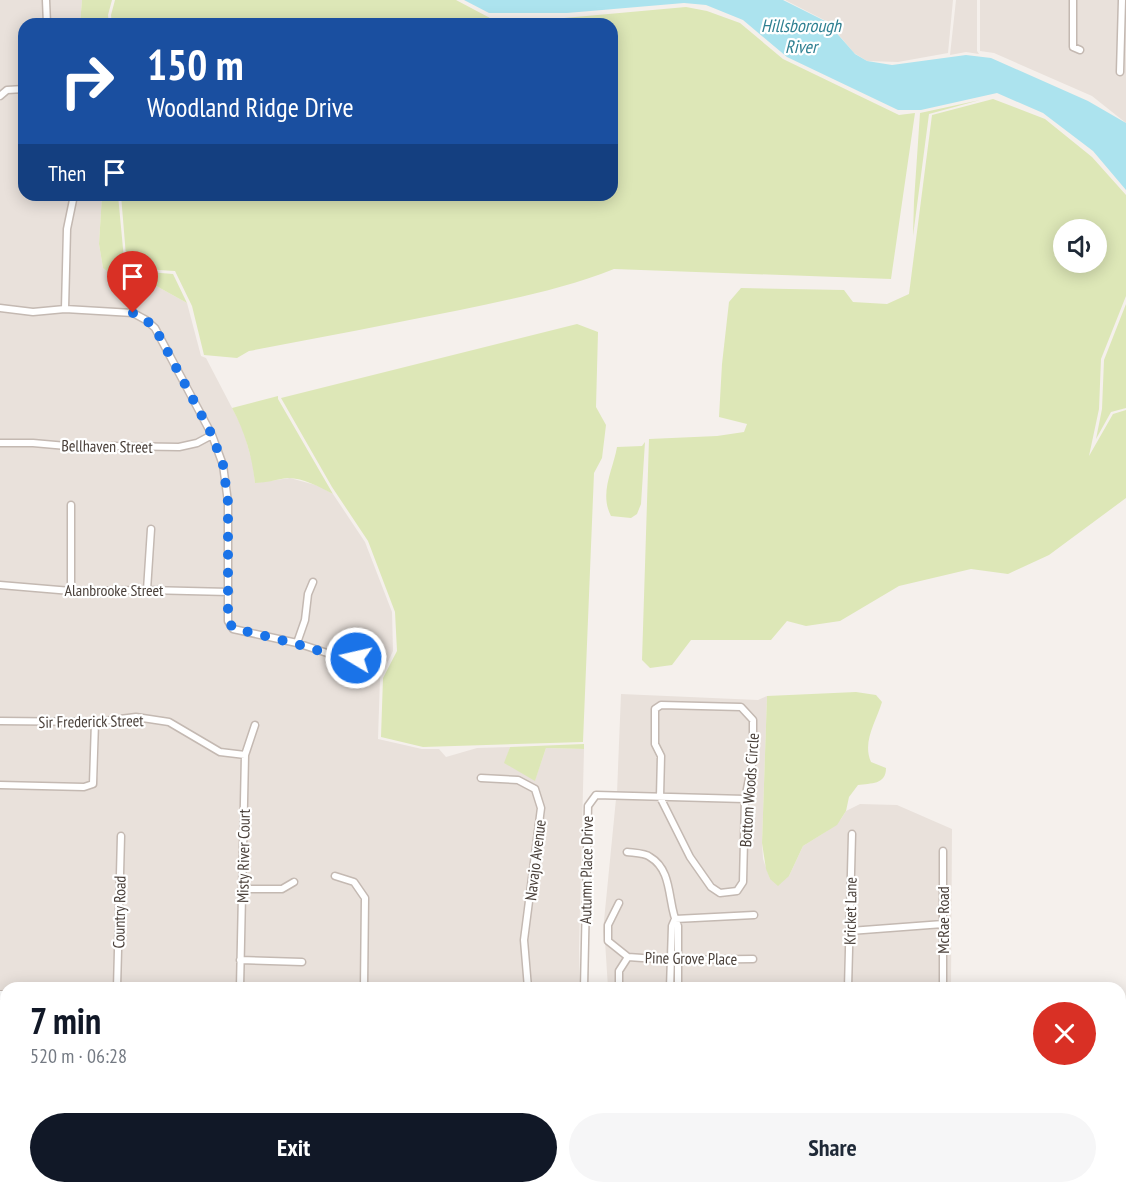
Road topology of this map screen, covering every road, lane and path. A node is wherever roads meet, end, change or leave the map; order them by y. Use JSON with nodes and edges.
{"nodes":[{"id":1,"x":46,"y":0,"type":"edge"},
{"id":2,"x":1073,"y":0,"type":"edge"},
{"id":3,"x":1122,"y":0,"type":"edge"},
{"id":4,"x":47,"y":18,"type":"edge"},
{"id":5,"x":1080,"y":50,"type":"dead end"},
{"id":6,"x":1120,"y":72,"type":"dead end"},
{"id":7,"x":18,"y":89,"type":"edge"},
{"id":8,"x":0,"y":96,"type":"edge"},
{"id":9,"x":74,"y":201,"type":"edge"},
{"id":10,"x":0,"y":308,"type":"edge"},
{"id":11,"x":65,"y":309,"type":"junction"},
{"id":12,"x":212,"y":435,"type":"junction"},
{"id":13,"x":0,"y":443,"type":"edge"},
{"id":14,"x":71,"y":505,"type":"dead end"},
{"id":15,"x":151,"y":529,"type":"dead end"},
{"id":16,"x":313,"y":582,"type":"dead end"},
{"id":17,"x":0,"y":585,"type":"edge"},
{"id":18,"x":147,"y":590,"type":"junction"},
{"id":19,"x":71,"y":591,"type":"junction"},
{"id":20,"x":229,"y":592,"type":"junction"},
{"id":21,"x":297,"y":644,"type":"junction"},
{"id":22,"x":356,"y":658,"type":"dead end"},
{"id":23,"x":0,"y":721,"type":"edge"},
{"id":24,"x":95,"y":722,"type":"junction"},
{"id":25,"x":255,"y":725,"type":"dead end"},
{"id":26,"x":245,"y":755,"type":"junction"},
{"id":27,"x":481,"y":778,"type":"dead end"},
{"id":28,"x":0,"y":785,"type":"edge"},
{"id":29,"x":660,"y":797,"type":"junction"},
{"id":30,"x":745,"y":799,"type":"junction"},
{"id":31,"x":852,"y":834,"type":"dead end"},
{"id":32,"x":121,"y":836,"type":"dead end"},
{"id":33,"x":943,"y":851,"type":"dead end"},
{"id":34,"x":627,"y":852,"type":"dead end"},
{"id":35,"x":335,"y":876,"type":"dead end"},
{"id":36,"x":294,"y":882,"type":"dead end"},
{"id":37,"x":242,"y":889,"type":"junction"},
{"id":38,"x":619,"y":903,"type":"dead end"},
{"id":39,"x":754,"y":915,"type":"dead end"},
{"id":40,"x":675,"y":919,"type":"junction"},
{"id":41,"x":943,"y":924,"type":"junction"},
{"id":42,"x":850,"y":930,"type":"junction"},
{"id":43,"x":627,"y":957,"type":"junction"},
{"id":44,"x":753,"y":959,"type":"dead end"},
{"id":45,"x":240,"y":960,"type":"junction"},
{"id":46,"x":670,"y":960,"type":"junction"},
{"id":47,"x":678,"y":960,"type":"junction"},
{"id":48,"x":302,"y":962,"type":"dead end"},
{"id":49,"x":117,"y":982,"type":"edge"},
{"id":50,"x":240,"y":982,"type":"edge"},
{"id":51,"x":364,"y":982,"type":"edge"},
{"id":52,"x":528,"y":982,"type":"edge"},
{"id":53,"x":584,"y":982,"type":"edge"},
{"id":54,"x":619,"y":982,"type":"edge"},
{"id":55,"x":670,"y":982,"type":"edge"},
{"id":56,"x":678,"y":982,"type":"edge"},
{"id":57,"x":848,"y":982,"type":"edge"},
{"id":58,"x":943,"y":982,"type":"edge"}],
"edges":[{"from":1,"to":4,"type":"street"},
{"from":2,"to":5,"type":"street"},
{"from":3,"to":6,"type":"street"},
{"from":7,"to":8,"type":"street"},
{"from":9,"to":11,"type":"street"},
{"from":10,"to":11,"type":"street"},
{"from":11,"to":12,"type":"street"},
{"from":12,"to":13,"type":"street","name":"Bellhaven Street"},
{"from":12,"to":20,"type":"street"},
{"from":14,"to":19,"type":"street"},
{"from":15,"to":18,"type":"street"},
{"from":16,"to":21,"type":"street"},
{"from":17,"to":19,"type":"street","name":"Alanbrooke Street"},
{"from":18,"to":19,"type":"street","name":"Alanbrooke Street"},
{"from":18,"to":20,"type":"street","name":"Alanbrooke Street"},
{"from":20,"to":21,"type":"street"},
{"from":21,"to":22,"type":"street"},
{"from":23,"to":24,"type":"street","name":"Sir Frederick Street"},
{"from":24,"to":26,"type":"street","name":"Sir Frederick Street"},
{"from":24,"to":28,"type":"street"},
{"from":25,"to":26,"type":"street","name":"Misty River Court"},
{"from":26,"to":37,"type":"street","name":"Misty River Court"},
{"from":27,"to":52,"type":"street","name":"Navajo Avenue"},
{"from":29,"to":30,"type":"street","name":"Autumn Place Drive"},
{"from":29,"to":30,"type":"street","name":"Bottom Woods Circle"},
{"from":29,"to":30,"type":"street","name":"Bottom Woods Circle"},
{"from":29,"to":53,"type":"street","name":"Autumn Place Drive"},
{"from":31,"to":42,"type":"street","name":"Kricket Lane"},
{"from":32,"to":49,"type":"street","name":"Country Road"},
{"from":33,"to":41,"type":"street","name":"McRae Road"},
{"from":34,"to":40,"type":"street"},
{"from":35,"to":51,"type":"street"},
{"from":36,"to":37,"type":"street"},
{"from":37,"to":45,"type":"street","name":"Misty River Court"},
{"from":38,"to":43,"type":"street"},
{"from":39,"to":40,"type":"street"},
{"from":40,"to":46,"type":"street"},
{"from":40,"to":47,"type":"street"},
{"from":41,"to":42,"type":"street"},
{"from":41,"to":58,"type":"street","name":"McRae Road"},
{"from":42,"to":57,"type":"street","name":"Kricket Lane"},
{"from":43,"to":46,"type":"street","name":"Pine Grove Place"},
{"from":43,"to":54,"type":"street","name":"Pine Grove Place"},
{"from":44,"to":47,"type":"street","name":"Pine Grove Place"},
{"from":45,"to":48,"type":"street"},
{"from":45,"to":50,"type":"street","name":"Misty River Court"},
{"from":46,"to":47,"type":"street","name":"Pine Grove Place"},
{"from":46,"to":55,"type":"street"},
{"from":47,"to":56,"type":"street"}]}
